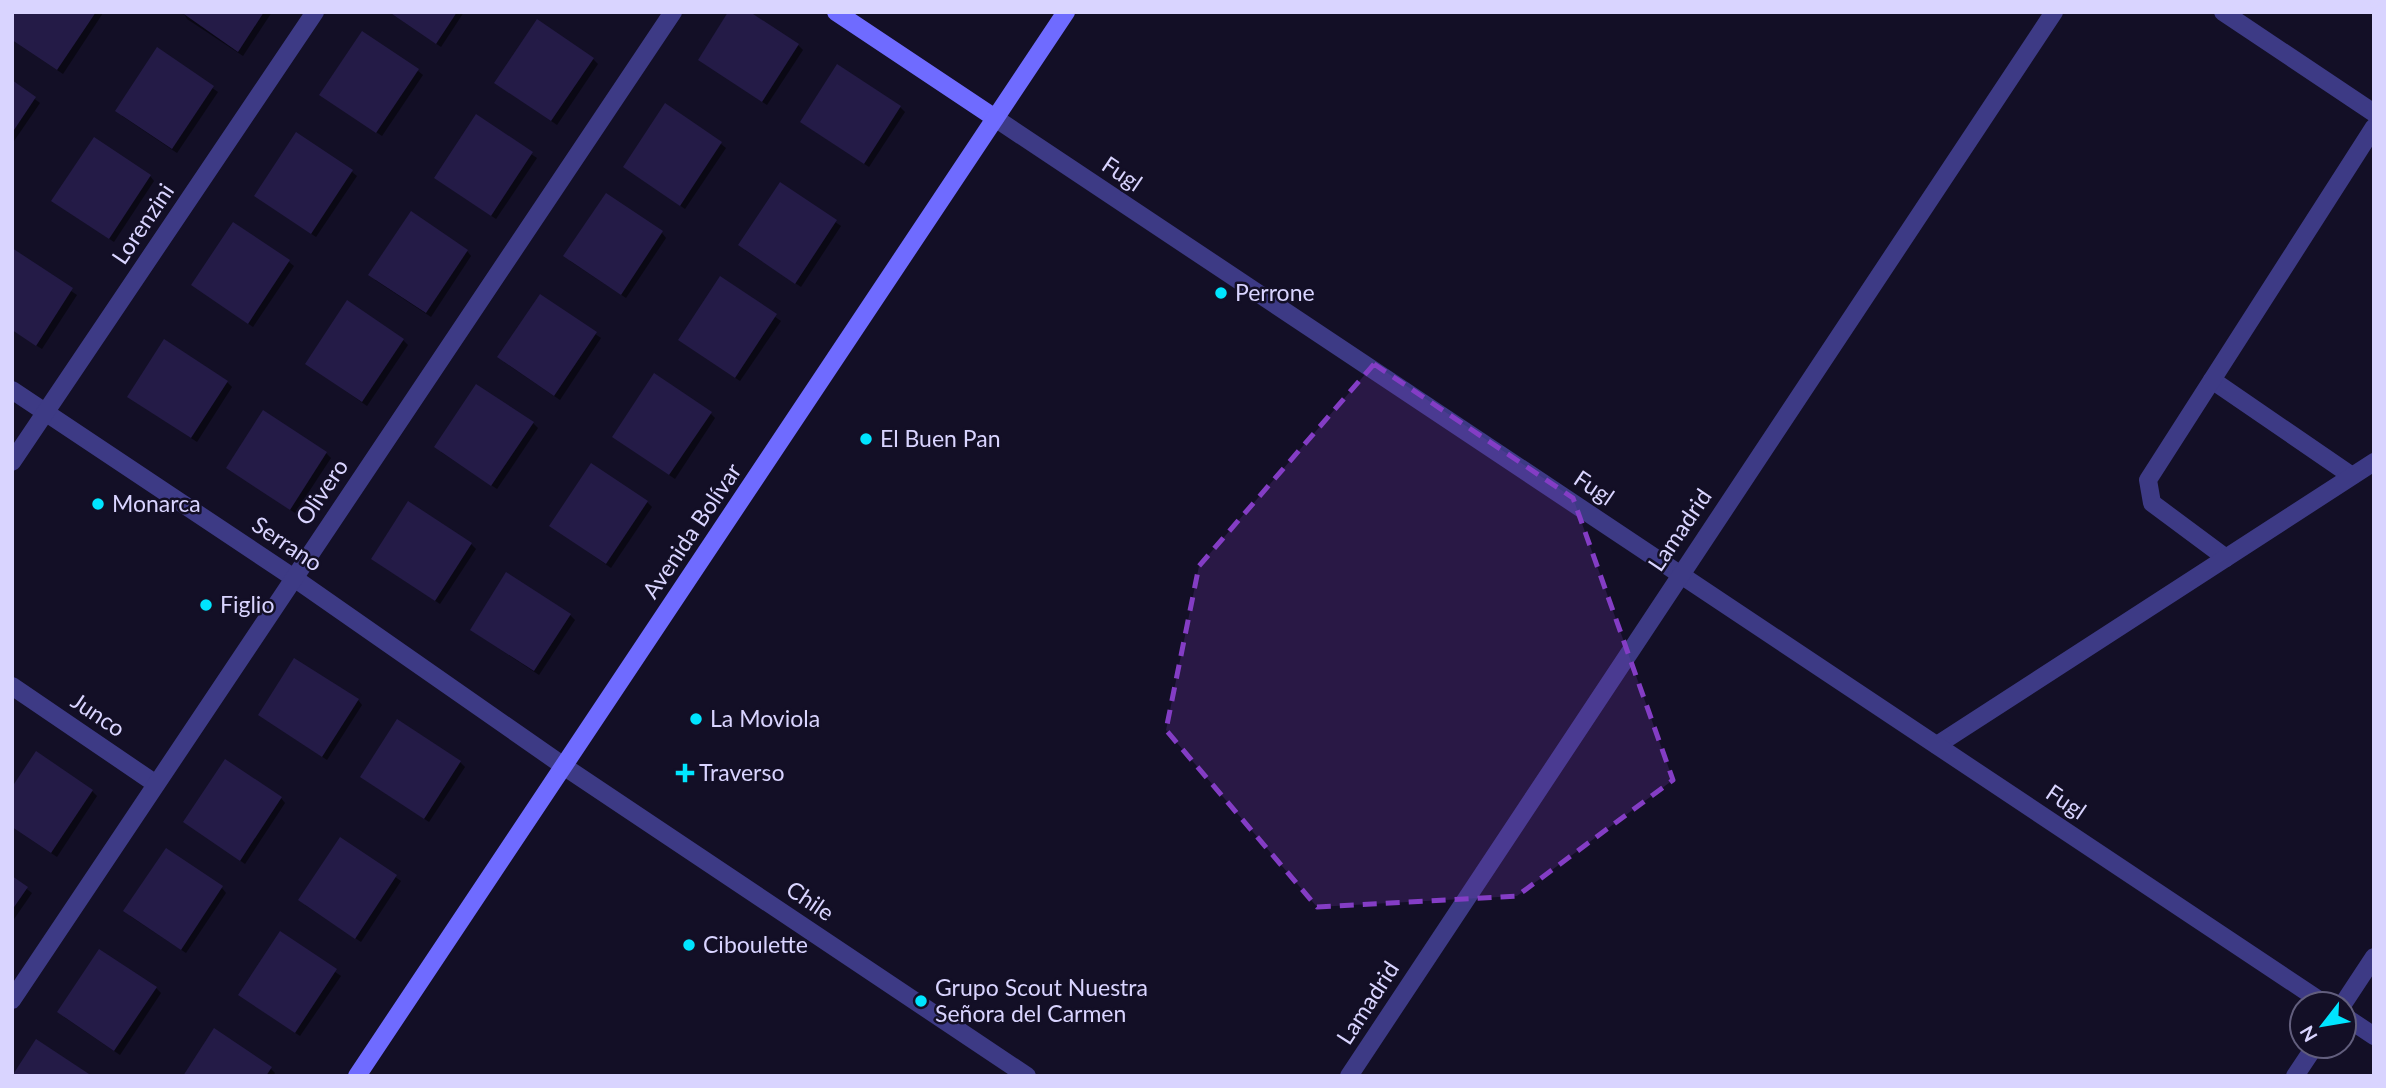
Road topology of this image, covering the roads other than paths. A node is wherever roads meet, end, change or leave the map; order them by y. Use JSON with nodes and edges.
{"nodes":[{"id":1,"x":314,"y":12,"type":"edge"},
{"id":2,"x":673,"y":12,"type":"edge"},
{"id":3,"x":836,"y":12,"type":"edge"},
{"id":4,"x":1066,"y":12,"type":"edge"},
{"id":5,"x":2054,"y":12,"type":"edge"},
{"id":6,"x":2223,"y":12,"type":"edge"},
{"id":7,"x":2374,"y":113,"type":"edge"},
{"id":8,"x":995,"y":118,"type":"junction"},
{"id":9,"x":2374,"y":127,"type":"edge"},
{"id":10,"x":2211,"y":380,"type":"junction"},
{"id":11,"x":12,"y":390,"type":"edge"},
{"id":12,"x":46,"y":412,"type":"junction"},
{"id":13,"x":12,"y":462,"type":"edge"},
{"id":14,"x":2374,"y":462,"type":"edge"},
{"id":15,"x":2352,"y":476,"type":"junction"},
{"id":16,"x":2226,"y":558,"type":"junction"},
{"id":17,"x":1680,"y":575,"type":"junction"},
{"id":18,"x":294,"y":578,"type":"junction"},
{"id":19,"x":12,"y":686,"type":"edge"},
{"id":20,"x":1937,"y":745,"type":"junction"},
{"id":21,"x":565,"y":767,"type":"junction"},
{"id":22,"x":156,"y":784,"type":"junction"},
{"id":23,"x":2374,"y":957,"type":"edge"},
{"id":24,"x":2304,"y":990,"type":"edge"},
{"id":25,"x":2352,"y":990,"type":"edge"},
{"id":26,"x":12,"y":1000,"type":"edge"},
{"id":27,"x":2358,"y":1025,"type":"edge"},
{"id":28,"x":2374,"y":1036,"type":"edge"},
{"id":29,"x":2306,"y":1060,"type":"edge"},
{"id":30,"x":357,"y":1076,"type":"edge"},
{"id":31,"x":1027,"y":1076,"type":"edge"},
{"id":32,"x":1349,"y":1076,"type":"edge"},
{"id":33,"x":2295,"y":1076,"type":"edge"}],
"edges":[{"from":1,"to":12,"type":"street","name":"Lorenzini"},
{"from":2,"to":18,"type":"street","name":"Olivero"},
{"from":3,"to":8,"type":"main road","name":"Fugl"},
{"from":4,"to":8,"type":"main road","name":"Avenida Bolívar"},
{"from":5,"to":17,"type":"street","name":"Lamadrid"},
{"from":6,"to":7,"type":"street"},
{"from":8,"to":17,"type":"street","name":"Fugl"},
{"from":8,"to":21,"type":"main road","name":"Avenida Bolívar"},
{"from":9,"to":10,"type":"street"},
{"from":10,"to":15,"type":"street"},
{"from":10,"to":16,"type":"street"},
{"from":11,"to":12,"type":"street","name":"Serrano"},
{"from":12,"to":13,"type":"street","name":"Lorenzini"},
{"from":12,"to":18,"type":"street","name":"Serrano"},
{"from":14,"to":15,"type":"street"},
{"from":15,"to":16,"type":"street"},
{"from":16,"to":20,"type":"street"},
{"from":17,"to":20,"type":"street","name":"Fugl"},
{"from":17,"to":32,"type":"street","name":"Lamadrid"},
{"from":18,"to":21,"type":"street","name":"Serrano"},
{"from":18,"to":22,"type":"street","name":"Olivero"},
{"from":19,"to":22,"type":"street","name":"Junco"},
{"from":20,"to":24,"type":"street","name":"Fugl"},
{"from":21,"to":30,"type":"main road","name":"Avenida Bolívar"},
{"from":21,"to":31,"type":"street","name":"Chile"},
{"from":22,"to":26,"type":"street","name":"Olivero"},
{"from":23,"to":25,"type":"street"},
{"from":27,"to":28,"type":"street"},
{"from":29,"to":33,"type":"street"}]}
